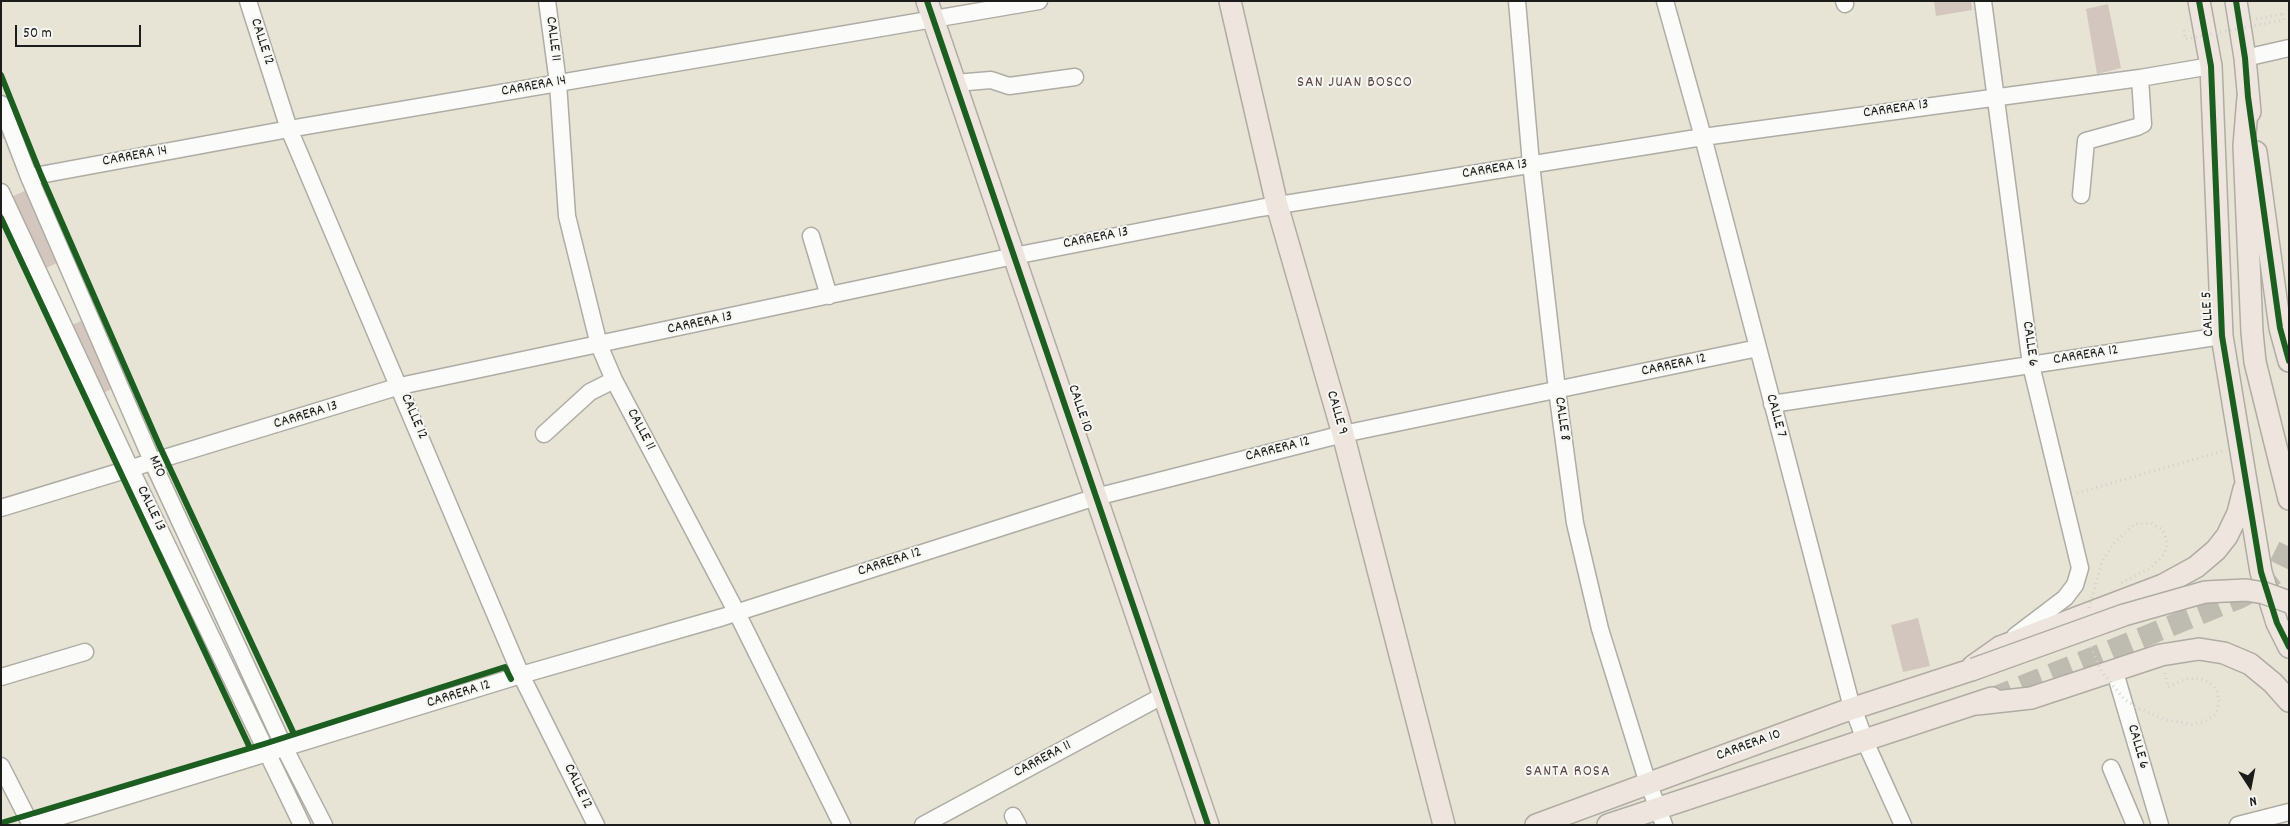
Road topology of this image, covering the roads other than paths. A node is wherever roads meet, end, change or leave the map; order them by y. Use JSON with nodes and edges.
{"nodes":[{"id":1,"x":248,"y":1,"type":"edge"},
{"id":2,"x":547,"y":1,"type":"edge"},
{"id":3,"x":1040,"y":1,"type":"edge"},
{"id":4,"x":1230,"y":1,"type":"edge"},
{"id":5,"x":1516,"y":1,"type":"edge"},
{"id":6,"x":1664,"y":1,"type":"edge"},
{"id":7,"x":1983,"y":1,"type":"edge"},
{"id":8,"x":2199,"y":1,"type":"edge"},
{"id":9,"x":2236,"y":1,"type":"edge"},
{"id":10,"x":930,"y":10,"type":"edge"},
{"id":11,"x":2289,"y":48,"type":"edge"},
{"id":12,"x":2245,"y":58,"type":"junction"},
{"id":13,"x":2211,"y":66,"type":"junction"},
{"id":14,"x":1075,"y":77,"type":"dead end"},
{"id":15,"x":2140,"y":78,"type":"junction"},
{"id":16,"x":558,"y":83,"type":"junction"},
{"id":17,"x":955,"y":83,"type":"junction"},
{"id":18,"x":1996,"y":96,"type":"junction"},
{"id":19,"x":2248,"y":97,"type":"junction"},
{"id":20,"x":1,"y":104,"type":"edge"},
{"id":21,"x":289,"y":129,"type":"junction"},
{"id":22,"x":1703,"y":137,"type":"junction"},
{"id":23,"x":1532,"y":164,"type":"junction"},
{"id":24,"x":30,"y":177,"type":"junction"},
{"id":25,"x":1,"y":192,"type":"edge"},
{"id":26,"x":2081,"y":195,"type":"dead end"},
{"id":27,"x":1277,"y":205,"type":"junction"},
{"id":28,"x":811,"y":236,"type":"dead end"},
{"id":29,"x":1014,"y":256,"type":"junction"},
{"id":30,"x":829,"y":296,"type":"junction"},
{"id":31,"x":2284,"y":328,"type":"edge"},
{"id":32,"x":2222,"y":336,"type":"junction"},
{"id":33,"x":599,"y":345,"type":"junction"},
{"id":34,"x":1758,"y":348,"type":"junction"},
{"id":35,"x":2289,"y":361,"type":"edge"},
{"id":36,"x":2031,"y":364,"type":"junction"},
{"id":37,"x":614,"y":380,"type":"junction"},
{"id":38,"x":400,"y":386,"type":"junction"},
{"id":39,"x":1557,"y":390,"type":"junction"},
{"id":40,"x":1772,"y":404,"type":"junction"},
{"id":41,"x":544,"y":434,"type":"dead end"},
{"id":42,"x":1343,"y":434,"type":"junction"},
{"id":43,"x":153,"y":463,"type":"junction"},
{"id":44,"x":131,"y":470,"type":"junction"},
{"id":45,"x":2245,"y":479,"type":"junction"},
{"id":46,"x":1096,"y":497,"type":"junction"},
{"id":47,"x":2289,"y":498,"type":"edge"},
{"id":48,"x":1,"y":508,"type":"edge"},
{"id":49,"x":2289,"y":602,"type":"edge"},
{"id":50,"x":737,"y":613,"type":"junction"},
{"id":51,"x":2000,"y":647,"type":"junction"},
{"id":52,"x":2289,"y":648,"type":"edge"},
{"id":53,"x":85,"y":652,"type":"dead end"},
{"id":54,"x":2114,"y":669,"type":"junction"},
{"id":55,"x":1969,"y":671,"type":"junction"},
{"id":56,"x":522,"y":675,"type":"junction"},
{"id":57,"x":1,"y":677,"type":"edge"},
{"id":58,"x":1164,"y":695,"type":"junction"},
{"id":59,"x":2289,"y":701,"type":"edge"},
{"id":60,"x":1853,"y":708,"type":"junction"},
{"id":61,"x":1865,"y":739,"type":"junction"},
{"id":62,"x":285,"y":748,"type":"junction"},
{"id":63,"x":269,"y":754,"type":"junction"},
{"id":64,"x":1,"y":766,"type":"edge"},
{"id":65,"x":2111,"y":768,"type":"dead end"},
{"id":66,"x":1648,"y":783,"type":"junction"},
{"id":67,"x":2289,"y":812,"type":"edge"},
{"id":68,"x":1661,"y":816,"type":"edge"},
{"id":69,"x":32,"y":825,"type":"edge"},
{"id":70,"x":302,"y":825,"type":"edge"},
{"id":71,"x":324,"y":825,"type":"edge"},
{"id":72,"x":596,"y":825,"type":"edge"},
{"id":73,"x":842,"y":825,"type":"edge"},
{"id":74,"x":923,"y":825,"type":"edge"},
{"id":75,"x":1208,"y":825,"type":"edge"},
{"id":76,"x":1444,"y":825,"type":"edge"},
{"id":77,"x":1536,"y":825,"type":"edge"},
{"id":78,"x":1608,"y":825,"type":"edge"},
{"id":79,"x":1903,"y":825,"type":"edge"},
{"id":80,"x":2135,"y":825,"type":"edge"},
{"id":81,"x":2160,"y":825,"type":"edge"},
{"id":82,"x":2238,"y":825,"type":"edge"}],
"edges":[{"from":1,"to":21,"type":"street","name":"CALLE 12"},
{"from":2,"to":16,"type":"street","name":"CALLE 11"},
{"from":3,"to":10,"type":"street","name":"CARRERA 14"},
{"from":4,"to":27,"type":"main road","name":"CALLE 9"},
{"from":5,"to":23,"type":"street","name":"CALLE 8"},
{"from":6,"to":22,"type":"street","name":"CALLE 7"},
{"from":7,"to":18,"type":"street","name":"CALLE 6"},
{"from":8,"to":13,"type":"main road","name":"CALLE 5"},
{"from":9,"to":12,"type":"main road"},
{"from":10,"to":16,"type":"street","name":"CARRERA 14"},
{"from":10,"to":17,"type":"main road","name":"CALLE 10"},
{"from":11,"to":12,"type":"street"},
{"from":12,"to":19,"type":"main road"},
{"from":13,"to":15,"type":"street","name":"CARRERA 13"},
{"from":13,"to":32,"type":"main road","name":"CALLE 5"},
{"from":14,"to":17,"type":"street"},
{"from":15,"to":18,"type":"street","name":"CARRERA 13"},
{"from":15,"to":26,"type":"street"},
{"from":16,"to":21,"type":"street","name":"CARRERA 14"},
{"from":16,"to":33,"type":"street","name":"CALLE 11"},
{"from":17,"to":29,"type":"main road","name":"CALLE 10"},
{"from":18,"to":22,"type":"street","name":"CARRERA 13"},
{"from":18,"to":36,"type":"street","name":"CALLE 6"},
{"from":19,"to":31,"type":"main road"},
{"from":19,"to":47,"type":"main road"},
{"from":20,"to":24,"type":"street","name":"MIO"},
{"from":21,"to":24,"type":"street","name":"CARRERA 14"},
{"from":21,"to":38,"type":"street","name":"CALLE 12"},
{"from":22,"to":23,"type":"street","name":"CARRERA 13"},
{"from":22,"to":34,"type":"street","name":"CALLE 7"},
{"from":23,"to":27,"type":"street","name":"CARRERA 13"},
{"from":23,"to":39,"type":"street","name":"CALLE 8"},
{"from":24,"to":43,"type":"street","name":"MIO"},
{"from":25,"to":44,"type":"street","name":"CALLE 13"},
{"from":27,"to":29,"type":"street","name":"CARRERA 13"},
{"from":27,"to":42,"type":"main road","name":"CALLE 9"},
{"from":28,"to":30,"type":"street"},
{"from":29,"to":30,"type":"street","name":"CARRERA 13"},
{"from":29,"to":46,"type":"main road","name":"CALLE 10"},
{"from":30,"to":33,"type":"street","name":"CARRERA 13"},
{"from":31,"to":35,"type":"main road"},
{"from":32,"to":36,"type":"street","name":"CARRERA 12"},
{"from":32,"to":45,"type":"main road","name":"CALLE 5"},
{"from":33,"to":37,"type":"street","name":"CALLE 11"},
{"from":33,"to":38,"type":"street","name":"CARRERA 13"},
{"from":34,"to":39,"type":"street","name":"CARRERA 12"},
{"from":34,"to":40,"type":"street","name":"CALLE 7"},
{"from":36,"to":40,"type":"street","name":"CARRERA 12"},
{"from":36,"to":51,"type":"street","name":"CALLE 6"},
{"from":37,"to":41,"type":"street"},
{"from":37,"to":50,"type":"street","name":"CALLE 11"},
{"from":38,"to":43,"type":"street","name":"CARRERA 13"},
{"from":38,"to":56,"type":"street","name":"CALLE 12"},
{"from":39,"to":42,"type":"street","name":"CARRERA 12"},
{"from":39,"to":66,"type":"street","name":"CALLE 8"},
{"from":40,"to":60,"type":"street","name":"CALLE 7"},
{"from":42,"to":46,"type":"street","name":"CARRERA 12"},
{"from":42,"to":76,"type":"main road","name":"CALLE 9"},
{"from":43,"to":44,"type":"street","name":"CARRERA 13"},
{"from":43,"to":62,"type":"street","name":"MIO"},
{"from":44,"to":48,"type":"street","name":"CARRERA 13"},
{"from":44,"to":63,"type":"street","name":"CALLE 13"},
{"from":45,"to":51,"type":"main road"},
{"from":45,"to":52,"type":"main road","name":"CALLE 5"},
{"from":46,"to":50,"type":"street","name":"CARRERA 12"},
{"from":46,"to":58,"type":"main road","name":"CALLE 10"},
{"from":49,"to":55,"type":"main road","name":"CARRERA 10","bridge":true},
{"from":50,"to":56,"type":"street","name":"CARRERA 12"},
{"from":50,"to":73,"type":"street","name":"CALLE 11"},
{"from":51,"to":55,"type":"main road"},
{"from":53,"to":57,"type":"street"},
{"from":54,"to":59,"type":"main road","name":"CARRERA 10"},
{"from":54,"to":61,"type":"main road","name":"CARRERA 10"},
{"from":54,"to":81,"type":"street","name":"CALLE 6"},
{"from":55,"to":60,"type":"main road","name":"CARRERA 10"},
{"from":56,"to":62,"type":"street","name":"CARRERA 12"},
{"from":56,"to":72,"type":"street","name":"CALLE 12"},
{"from":58,"to":74,"type":"street","name":"CARRERA 11"},
{"from":58,"to":75,"type":"main road","name":"CALLE 10"},
{"from":60,"to":61,"type":"street","name":"CALLE 7"},
{"from":60,"to":66,"type":"main road","name":"CARRERA 10"},
{"from":61,"to":68,"type":"main road","name":"CARRERA 10"},
{"from":61,"to":79,"type":"street","name":"CALLE 7"},
{"from":62,"to":63,"type":"street","name":"CARRERA 12"},
{"from":62,"to":71,"type":"street","name":"MIO"},
{"from":63,"to":69,"type":"street","name":"CARRERA 12"},
{"from":63,"to":70,"type":"street","name":"CALLE 13"},
{"from":64,"to":69,"type":"street"},
{"from":65,"to":80,"type":"street"},
{"from":66,"to":68,"type":"street","name":"CALLE 8"},
{"from":66,"to":77,"type":"main road","name":"CARRERA 10"},
{"from":67,"to":82,"type":"street"},
{"from":68,"to":78,"type":"main road","name":"CARRERA 10"}]}
